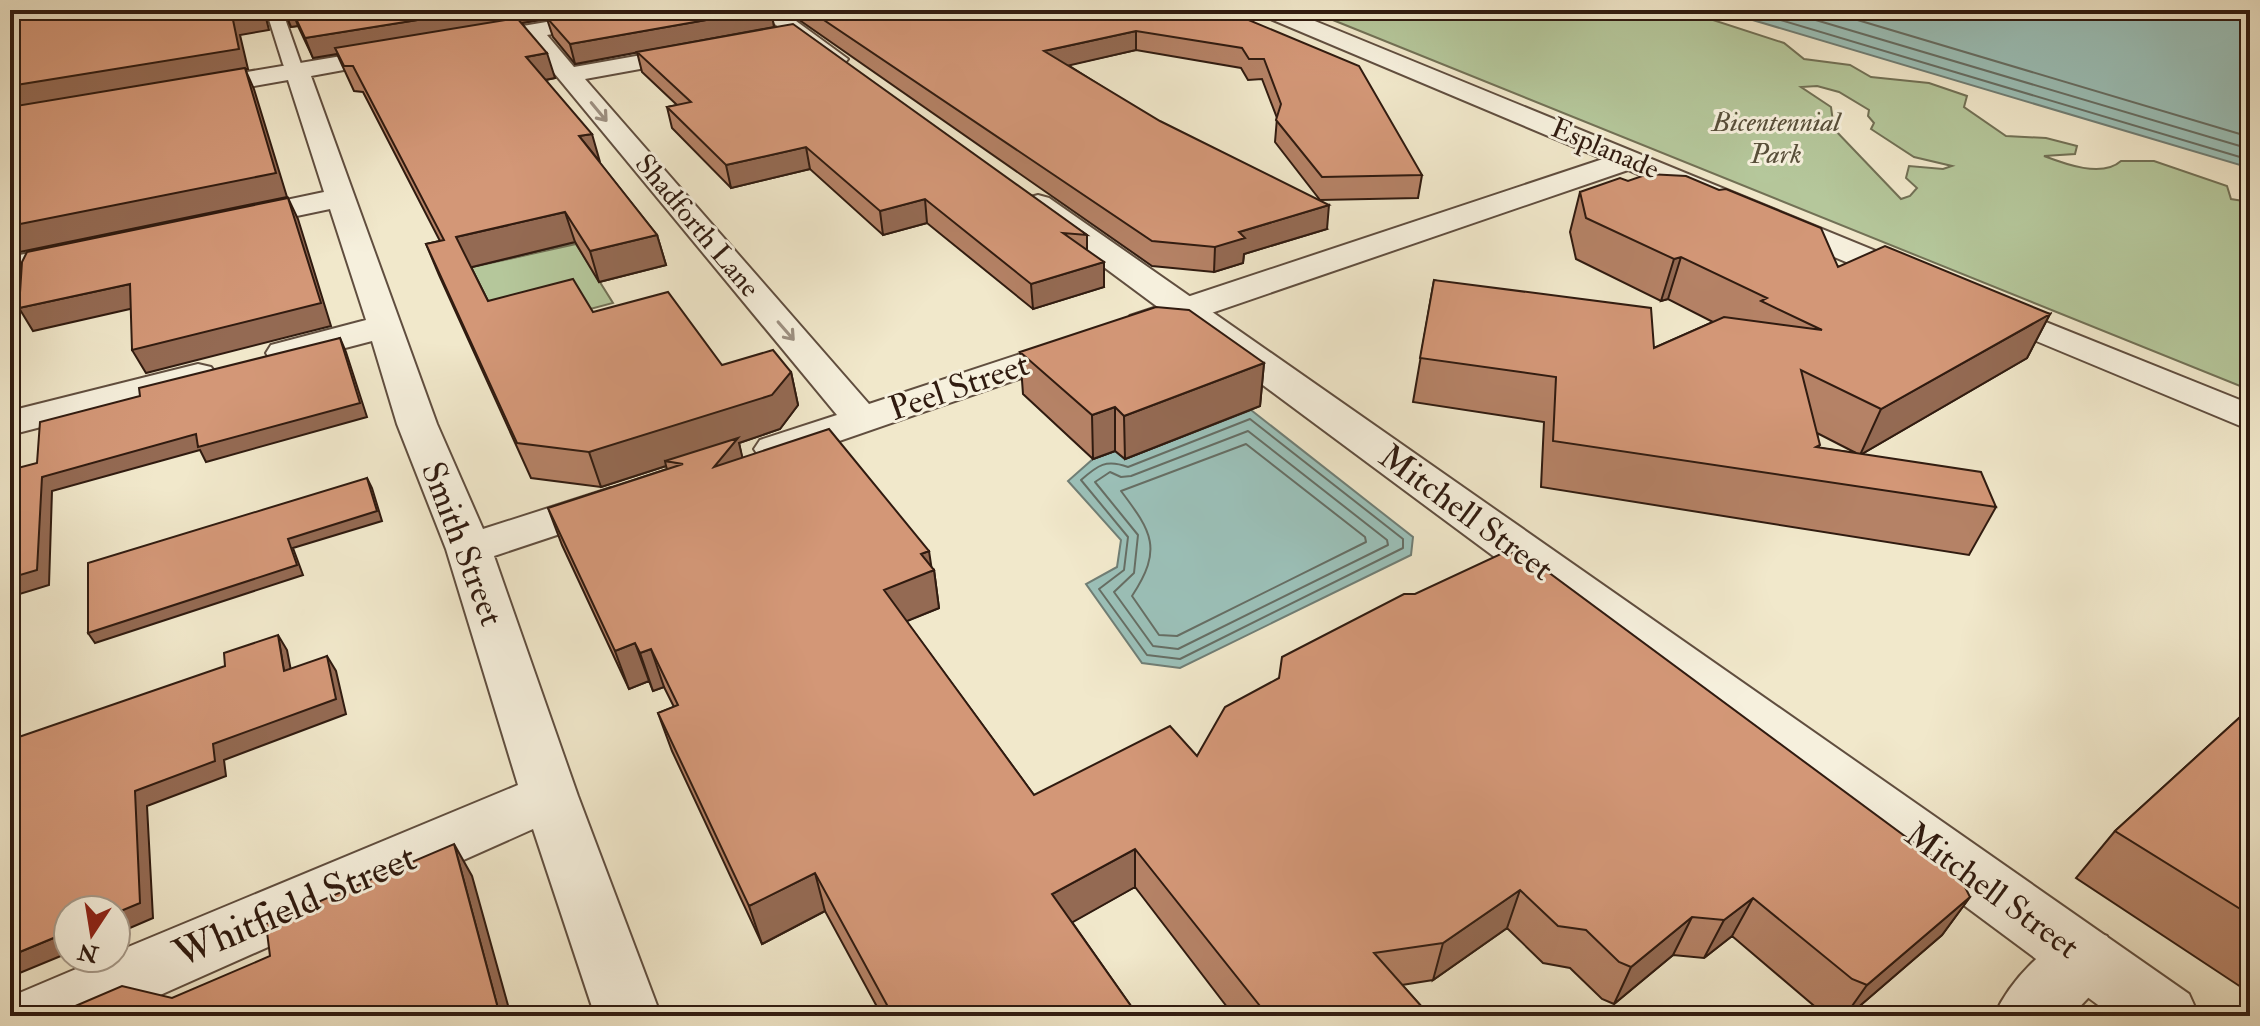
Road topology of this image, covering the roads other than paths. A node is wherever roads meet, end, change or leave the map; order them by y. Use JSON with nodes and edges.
{"nodes":[{"id":1,"x":274,"y":10,"type":"edge"},
{"id":2,"x":656,"y":10,"type":"edge"},
{"id":3,"x":1269,"y":10,"type":"edge"},
{"id":4,"x":778,"y":27,"type":"edge"},
{"id":5,"x":531,"y":31,"type":"junction"},
{"id":6,"x":722,"y":47,"type":"edge"},
{"id":7,"x":295,"y":68,"type":"junction"},
{"id":8,"x":568,"y":75,"type":"junction"},
{"id":9,"x":864,"y":79,"type":"edge"},
{"id":10,"x":175,"y":92,"type":"edge"},
{"id":11,"x":1629,"y":160,"type":"junction"},
{"id":12,"x":1006,"y":180,"type":"edge"},
{"id":13,"x":340,"y":198,"type":"junction"},
{"id":14,"x":205,"y":226,"type":"edge"},
{"id":15,"x":100,"y":248,"type":"edge"},
{"id":16,"x":10,"y":267,"type":"edge"},
{"id":17,"x":1184,"y":310,"type":"junction"},
{"id":18,"x":386,"y":326,"type":"junction"},
{"id":19,"x":2250,"y":418,"type":"edge"},
{"id":20,"x":862,"y":420,"type":"junction"},
{"id":21,"x":10,"y":423,"type":"edge"},
{"id":22,"x":741,"y":460,"type":"edge"},
{"id":23,"x":650,"y":490,"type":"edge"},
{"id":24,"x":469,"y":549,"type":"junction"},
{"id":25,"x":550,"y":796,"type":"junction"},
{"id":26,"x":2084,"y":957,"type":"junction"},
{"id":27,"x":40,"y":1016,"type":"edge"},
{"id":28,"x":628,"y":1016,"type":"edge"},
{"id":29,"x":2027,"y":1016,"type":"edge"},
{"id":30,"x":2166,"y":1016,"type":"edge"}],
"edges":[{"from":1,"to":7,"type":"street"},
{"from":2,"to":5,"type":"street"},
{"from":3,"to":11,"type":"street","name":"Esplanade"},
{"from":4,"to":9,"type":"street"},
{"from":5,"to":7,"type":"street"},
{"from":5,"to":8,"type":"street","name":"Shadforth Lane"},
{"from":6,"to":8,"type":"street"},
{"from":7,"to":10,"type":"street"},
{"from":7,"to":13,"type":"street","name":"Smith Street"},
{"from":8,"to":20,"type":"street","name":"Shadforth Lane","one_way":true},
{"from":11,"to":17,"type":"street","name":"Peel Street"},
{"from":11,"to":19,"type":"street","name":"Esplanade"},
{"from":12,"to":17,"type":"street","name":"Mitchell Street"},
{"from":13,"to":14,"type":"street"},
{"from":13,"to":18,"type":"street","name":"Smith Street"},
{"from":15,"to":16,"type":"street"},
{"from":17,"to":20,"type":"street","name":"Peel Street"},
{"from":17,"to":26,"type":"street","name":"Mitchell Street"},
{"from":18,"to":21,"type":"street"},
{"from":18,"to":24,"type":"street","name":"Smith Street"},
{"from":20,"to":22,"type":"street","name":"Peel Street"},
{"from":23,"to":24,"type":"street"},
{"from":24,"to":25,"type":"street","name":"Smith Street"},
{"from":25,"to":27,"type":"street","name":"Whitfield Street"},
{"from":25,"to":28,"type":"street","name":"Smith Street"},
{"from":26,"to":29,"type":"street"},
{"from":26,"to":30,"type":"street","name":"Mitchell Street"}]}
